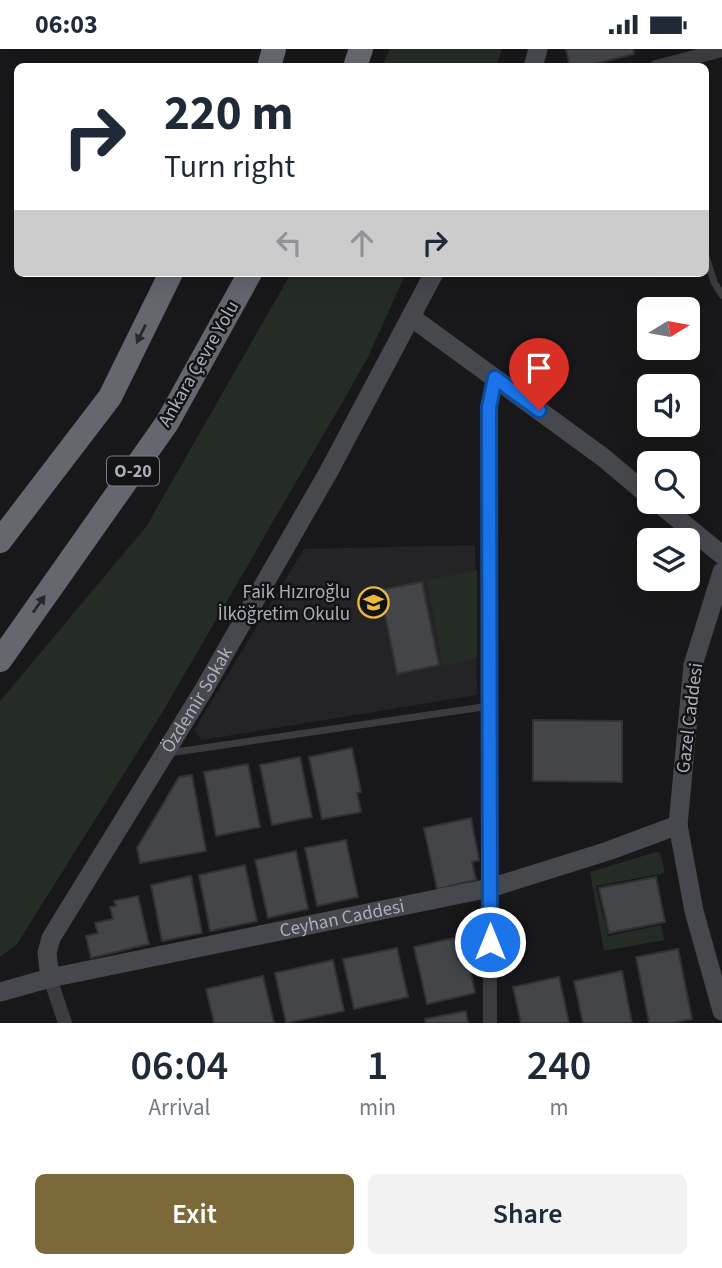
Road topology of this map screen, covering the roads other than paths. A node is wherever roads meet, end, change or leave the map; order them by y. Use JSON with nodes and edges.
{"nodes":[{"id":1,"x":722,"y":50,"type":"edge"},
{"id":2,"x":672,"y":63,"type":"edge"},
{"id":3,"x":709,"y":266,"type":"edge"},
{"id":4,"x":170,"y":277,"type":"edge"},
{"id":5,"x":248,"y":277,"type":"edge"},
{"id":6,"x":432,"y":277,"type":"edge"},
{"id":7,"x":722,"y":295,"type":"edge"},
{"id":8,"x":411,"y":317,"type":"junction"},
{"id":9,"x":495,"y":378,"type":"junction"},
{"id":10,"x":637,"y":486,"type":"edge"},
{"id":11,"x":672,"y":514,"type":"edge"},
{"id":12,"x":0,"y":541,"type":"edge"},
{"id":13,"x":722,"y":555,"type":"edge"},
{"id":14,"x":722,"y":572,"type":"edge"},
{"id":15,"x":0,"y":660,"type":"edge"},
{"id":16,"x":490,"y":706,"type":"junction"},
{"id":17,"x":165,"y":753,"type":"junction"},
{"id":18,"x":678,"y":825,"type":"junction"},
{"id":19,"x":490,"y":888,"type":"junction"},
{"id":20,"x":50,"y":978,"type":"junction"},
{"id":21,"x":0,"y":992,"type":"edge"},
{"id":22,"x":721,"y":1005,"type":"edge"},
{"id":23,"x":65,"y":1023,"type":"edge"},
{"id":24,"x":491,"y":1023,"type":"edge"}],
"edges":[{"from":1,"to":2,"type":"street"},
{"from":3,"to":7,"type":"lane"},
{"from":4,"to":12,"type":"highway","one_way":true},
{"from":15,"to":5,"type":"highway","name":"Ankara Çevre Yolu","number":"O-20","one_way":true},
{"from":6,"to":8,"type":"street","name":"Özdemir Sokak"},
{"from":8,"to":9,"type":"street"},
{"from":8,"to":17,"type":"street","name":"Özdemir Sokak"},
{"from":9,"to":10,"type":"street"},
{"from":9,"to":16,"type":"street"},
{"from":11,"to":13,"type":"street"},
{"from":14,"to":18,"type":"street","name":"Gazel Caddesi"},
{"from":16,"to":17,"type":"lane"},
{"from":16,"to":19,"type":"street"},
{"from":17,"to":20,"type":"street","name":"Özdemir Sokak"},
{"from":18,"to":19,"type":"street","name":"Ceyhan Caddesi"},
{"from":18,"to":22,"type":"street","name":"Gazel Caddesi"},
{"from":19,"to":20,"type":"street","name":"Ceyhan Caddesi"},
{"from":19,"to":24,"type":"street"},
{"from":20,"to":21,"type":"street","name":"Ceyhan Caddesi"},
{"from":20,"to":23,"type":"street"}]}
